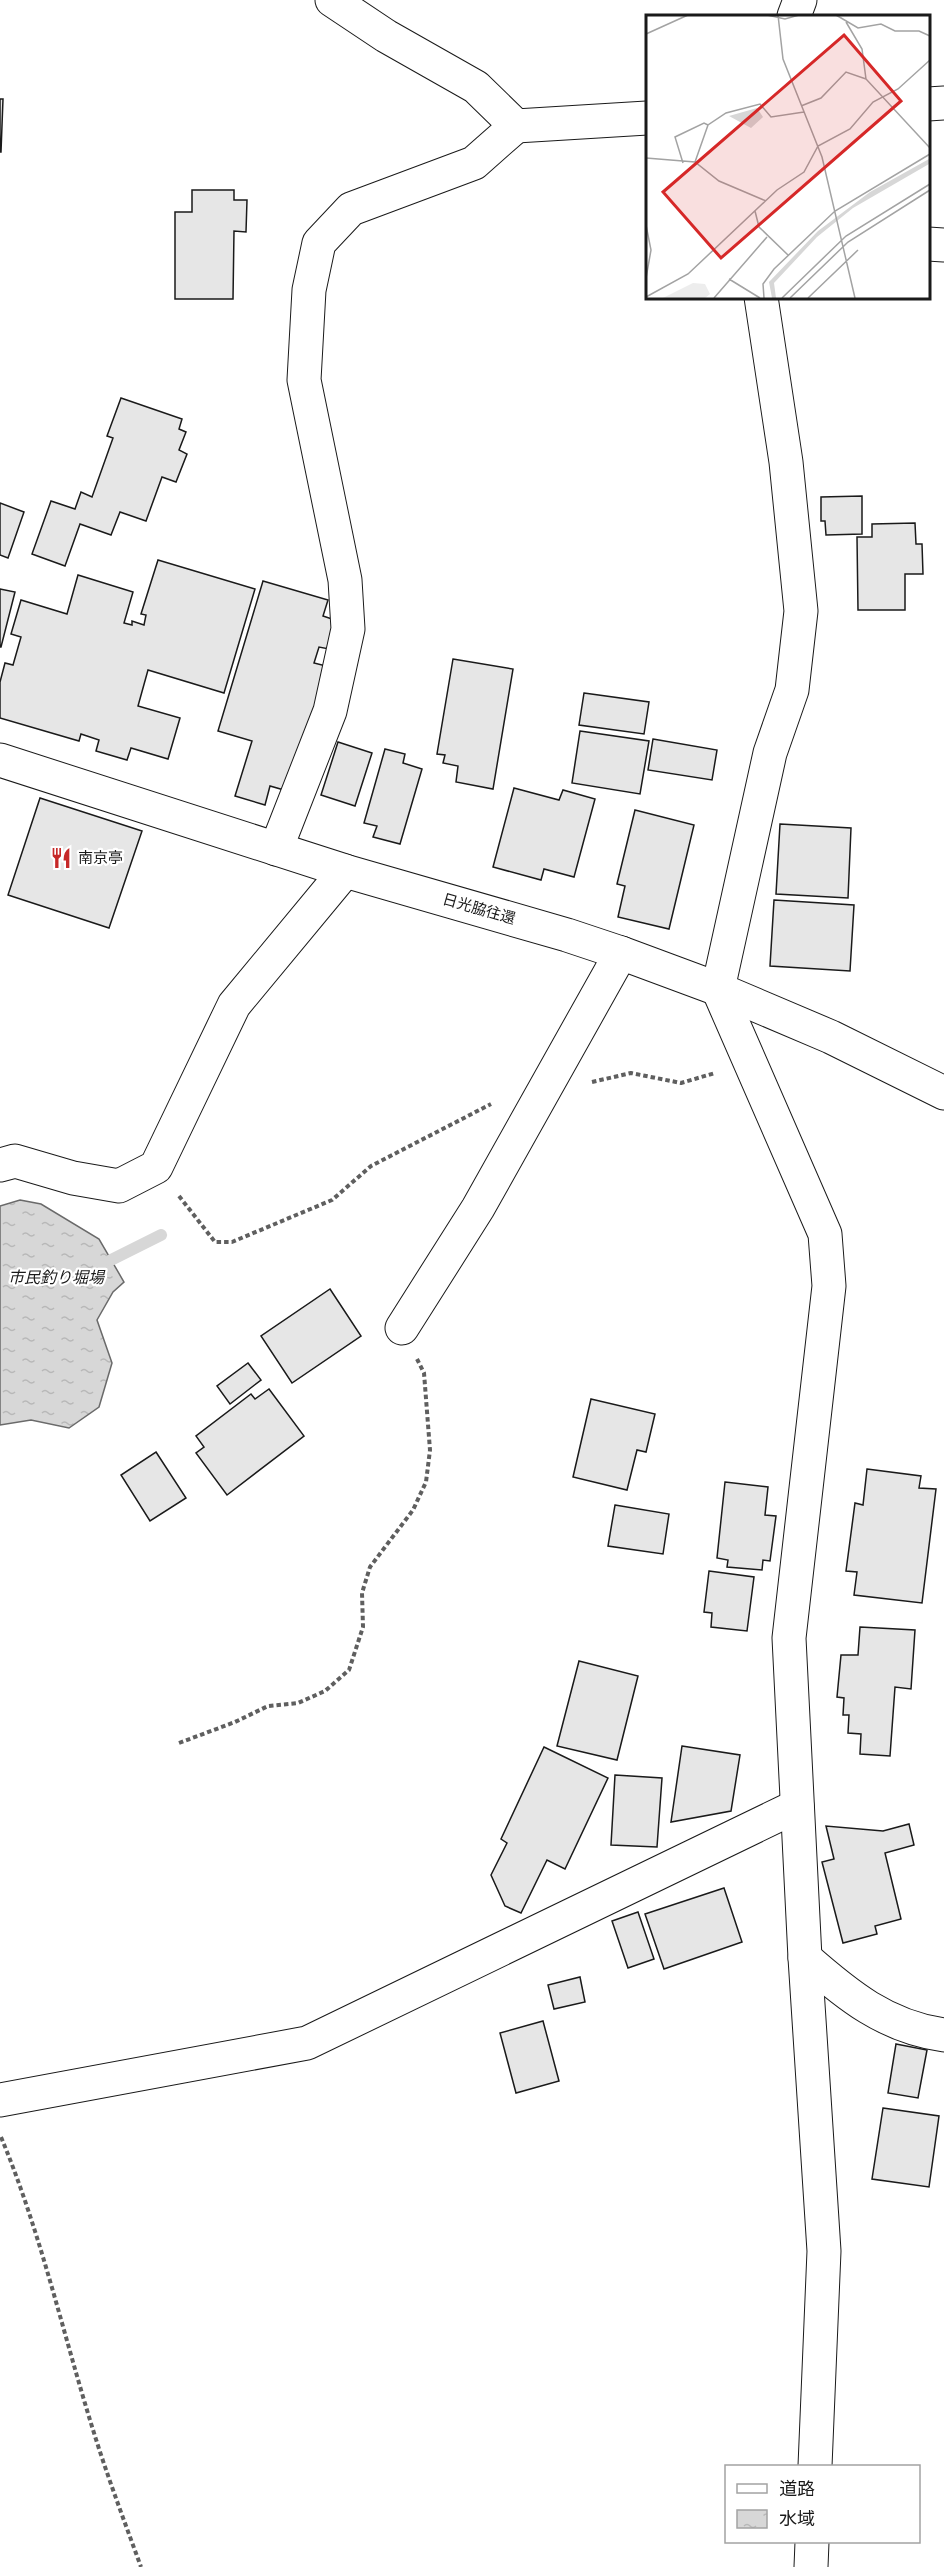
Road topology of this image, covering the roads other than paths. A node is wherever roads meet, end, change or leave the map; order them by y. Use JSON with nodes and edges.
{"nodes":[{"id":1,"x":332,"y":0,"type":"edge"},
{"id":2,"x":800,"y":0,"type":"edge"},
{"id":3,"x":794,"y":15,"type":"edge"},
{"id":4,"x":944,"y":103,"type":"edge"},
{"id":5,"x":929,"y":104,"type":"edge"},
{"id":6,"x":646,"y":118,"type":"edge"},
{"id":7,"x":516,"y":126,"type":"junction"},
{"id":8,"x":929,"y":244,"type":"edge"},
{"id":9,"x":944,"y":245,"type":"edge"},
{"id":10,"x":761,"y":298,"type":"edge"},
{"id":11,"x":0,"y":760,"type":"edge"},
{"id":12,"x":276,"y":849,"type":"junction"},
{"id":13,"x":345,"y":871,"type":"junction"},
{"id":14,"x":621,"y":952,"type":"junction"},
{"id":15,"x":718,"y":989,"type":"junction"},
{"id":16,"x":944,"y":1093,"type":"edge"},
{"id":17,"x":0,"y":1165,"type":"edge"},
{"id":18,"x":402,"y":1328,"type":"road end"},
{"id":19,"x":797,"y":1806,"type":"junction"},
{"id":20,"x":805,"y":1958,"type":"junction"},
{"id":21,"x":944,"y":2035,"type":"edge"},
{"id":22,"x":0,"y":2100,"type":"edge"},
{"id":23,"x":815,"y":2465,"type":"edge"},
{"id":24,"x":812,"y":2543,"type":"edge"},
{"id":25,"x":811,"y":2567,"type":"edge"}],
"edges":[{"from":1,"to":7,"type":"main road"},
{"from":2,"to":3,"type":"main road"},
{"from":4,"to":5,"type":"main road"},
{"from":6,"to":7,"type":"main road"},
{"from":7,"to":12,"type":"main road"},
{"from":8,"to":9,"type":"main road"},
{"from":10,"to":15,"type":"main road"},
{"from":11,"to":12,"type":"main road","name":"日光脇往還"},
{"from":12,"to":13,"type":"main road","name":"日光脇往還"},
{"from":13,"to":14,"type":"main road","name":"日光脇往還"},
{"from":13,"to":17,"type":"main road"},
{"from":14,"to":15,"type":"main road","name":"日光脇往還"},
{"from":14,"to":18,"type":"main road"},
{"from":15,"to":16,"type":"main road","name":"日光脇往還"},
{"from":15,"to":19,"type":"main road"},
{"from":19,"to":20,"type":"main road"},
{"from":19,"to":22,"type":"main road"},
{"from":20,"to":21,"type":"main road"},
{"from":20,"to":23,"type":"main road"},
{"from":24,"to":25,"type":"main road"}]}
